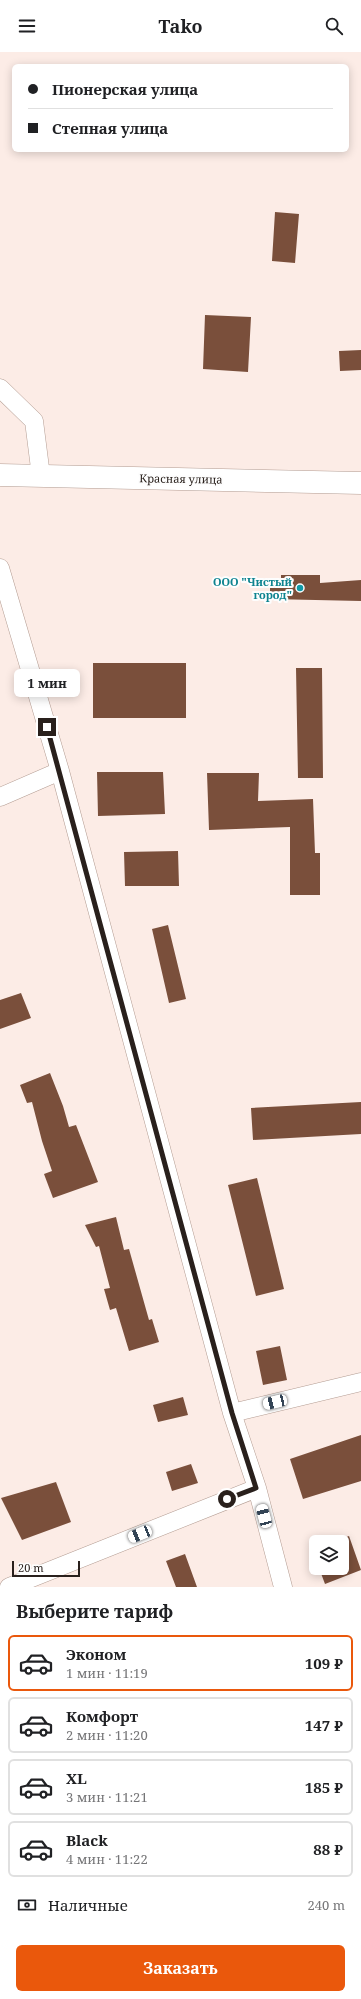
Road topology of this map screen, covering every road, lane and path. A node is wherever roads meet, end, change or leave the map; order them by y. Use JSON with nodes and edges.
{"nodes":[{"id":1,"x":0,"y":388,"type":"edge"},
{"id":2,"x":0,"y":475,"type":"edge"},
{"id":3,"x":41,"y":476,"type":"junction"},
{"id":4,"x":361,"y":483,"type":"edge"},
{"id":5,"x":0,"y":568,"type":"edge"},
{"id":6,"x":60,"y":771,"type":"junction"},
{"id":7,"x":0,"y":797,"type":"edge"},
{"id":8,"x":361,"y":1382,"type":"edge"},
{"id":9,"x":232,"y":1413,"type":"junction"},
{"id":10,"x":256,"y":1488,"type":"junction"},
{"id":11,"x":9,"y":1587,"type":"edge"},
{"id":12,"x":283,"y":1587,"type":"edge"}],
"edges":[{"from":1,"to":3,"type":"street"},
{"from":2,"to":3,"type":"main road","name":"Красная улица"},
{"from":3,"to":4,"type":"main road","name":"Красная улица"},
{"from":5,"to":6,"type":"street"},
{"from":6,"to":7,"type":"street"},
{"from":6,"to":9,"type":"street"},
{"from":8,"to":9,"type":"street"},
{"from":9,"to":10,"type":"street"},
{"from":10,"to":11,"type":"street"},
{"from":10,"to":12,"type":"street"}]}
